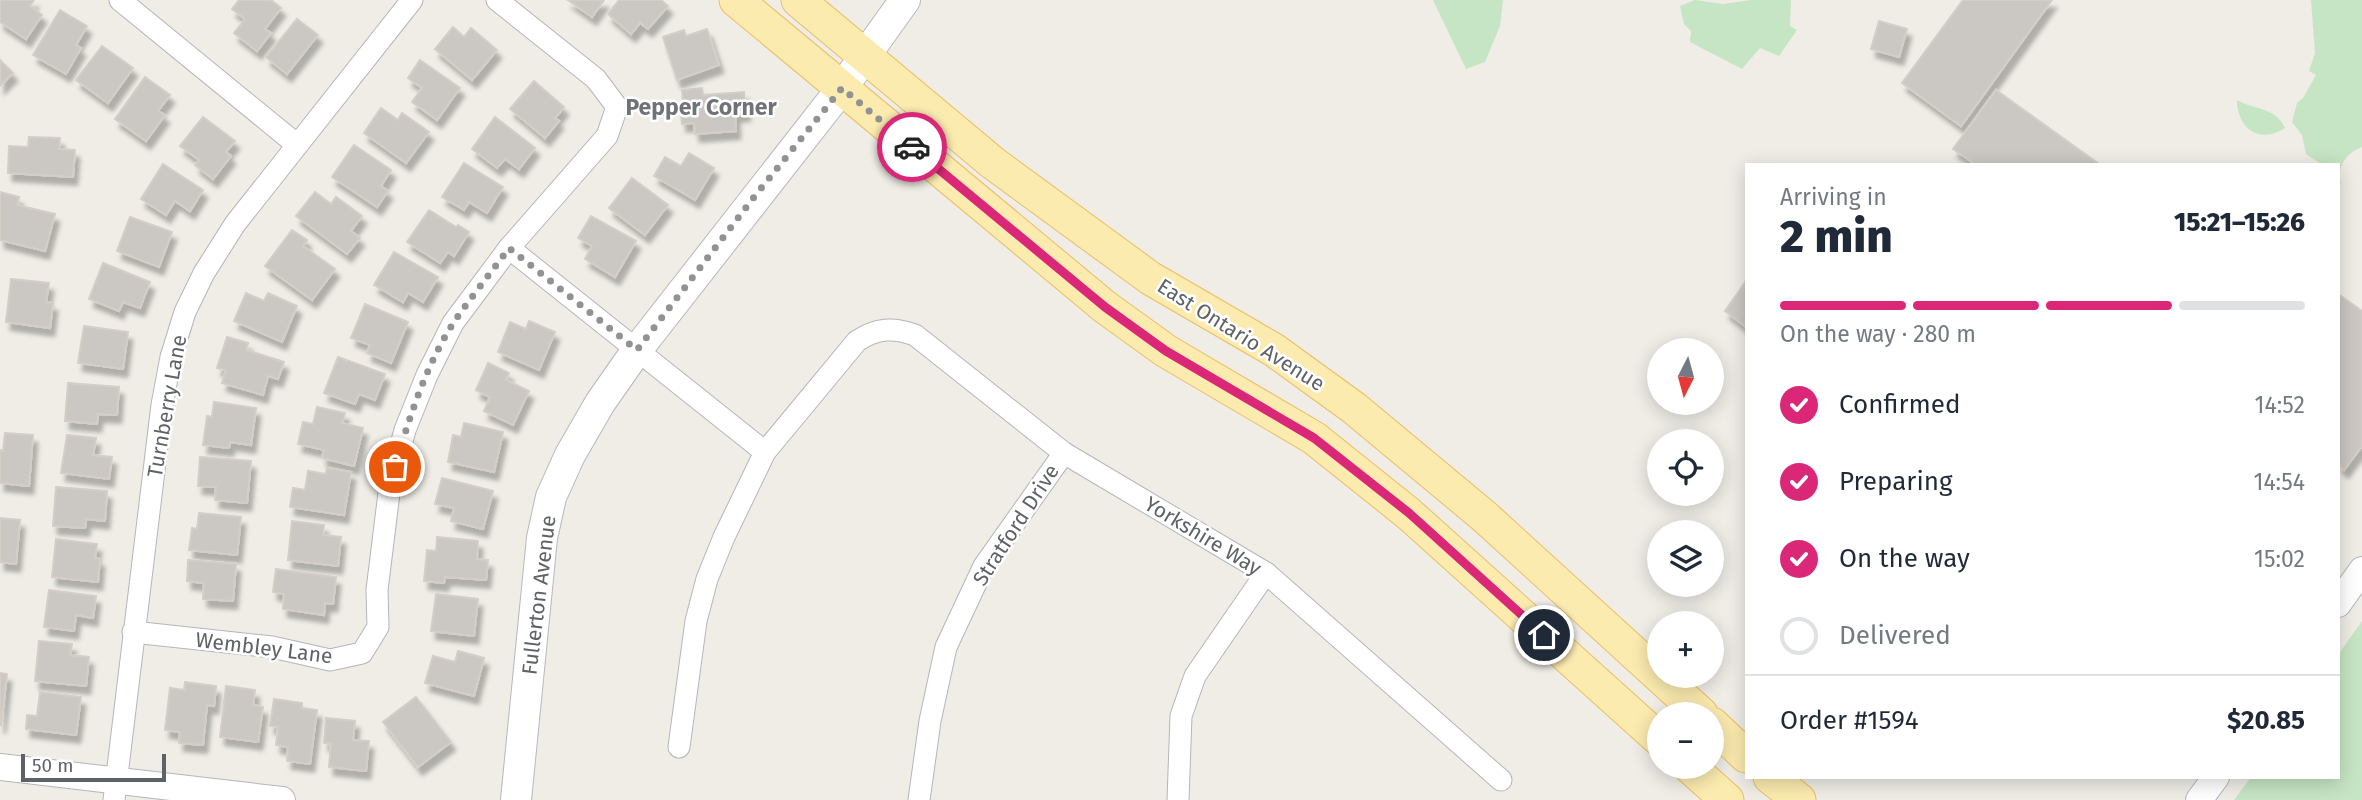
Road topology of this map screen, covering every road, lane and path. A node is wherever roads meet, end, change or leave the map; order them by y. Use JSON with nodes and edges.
{"nodes":[{"id":1,"x":120,"y":0,"type":"edge"},
{"id":2,"x":412,"y":0,"type":"edge"},
{"id":3,"x":496,"y":0,"type":"edge"},
{"id":4,"x":736,"y":0,"type":"edge"},
{"id":5,"x":798,"y":0,"type":"edge"},
{"id":6,"x":905,"y":0,"type":"edge"},
{"id":7,"x":865,"y":56,"type":"junction"},
{"id":8,"x":842,"y":88,"type":"junction"},
{"id":9,"x":296,"y":144,"type":"junction"},
{"id":10,"x":509,"y":248,"type":"junction"},
{"id":11,"x":637,"y":350,"type":"junction"},
{"id":12,"x":765,"y":452,"type":"junction"},
{"id":13,"x":1064,"y":453,"type":"junction"},
{"id":14,"x":2362,"y":570,"type":"edge"},
{"id":15,"x":1266,"y":573,"type":"junction"},
{"id":16,"x":2340,"y":601,"type":"edge"},
{"id":17,"x":132,"y":632,"type":"junction"},
{"id":18,"x":1688,"y":702,"type":"edge"},
{"id":19,"x":1647,"y":728,"type":"edge"},
{"id":20,"x":1724,"y":735,"type":"edge"},
{"id":21,"x":679,"y":747,"type":"dead end"},
{"id":22,"x":1745,"y":755,"type":"edge"},
{"id":23,"x":0,"y":767,"type":"edge"},
{"id":24,"x":1704,"y":779,"type":"edge"},
{"id":25,"x":1773,"y":779,"type":"edge"},
{"id":26,"x":2215,"y":779,"type":"edge"},
{"id":27,"x":1501,"y":780,"type":"dead end"},
{"id":28,"x":115,"y":790,"type":"edge"},
{"id":29,"x":282,"y":800,"type":"edge"},
{"id":30,"x":516,"y":800,"type":"edge"},
{"id":31,"x":919,"y":800,"type":"edge"},
{"id":32,"x":1178,"y":800,"type":"edge"},
{"id":33,"x":1727,"y":800,"type":"edge"},
{"id":34,"x":1799,"y":800,"type":"edge"},
{"id":35,"x":2199,"y":800,"type":"edge"}],
"edges":[{"from":1,"to":9,"type":"street"},
{"from":2,"to":9,"type":"street","name":"Turnberry Lane"},
{"from":3,"to":10,"type":"street","name":"Wembley Lane"},
{"from":4,"to":8,"type":"main road"},
{"from":5,"to":7,"type":"main road","name":"East Ontario Avenue"},
{"from":6,"to":7,"type":"main road","name":"Fullerton Avenue"},
{"from":7,"to":8,"type":"main road","name":"Fullerton Avenue"},
{"from":7,"to":18,"type":"main road","name":"East Ontario Avenue"},
{"from":8,"to":11,"type":"main road","name":"Fullerton Avenue"},
{"from":8,"to":19,"type":"main road"},
{"from":9,"to":17,"type":"street","name":"Turnberry Lane"},
{"from":10,"to":11,"type":"street"},
{"from":10,"to":17,"type":"street","name":"Wembley Lane"},
{"from":11,"to":12,"type":"street"},
{"from":11,"to":30,"type":"main road","name":"Fullerton Avenue"},
{"from":12,"to":13,"type":"street","name":"Yorkshire Way"},
{"from":12,"to":21,"type":"street"},
{"from":13,"to":15,"type":"street","name":"Yorkshire Way"},
{"from":13,"to":31,"type":"street","name":"Stratford Drive"},
{"from":14,"to":16,"type":"street"},
{"from":15,"to":27,"type":"street","name":"Yorkshire Way"},
{"from":15,"to":32,"type":"street"},
{"from":17,"to":28,"type":"street","name":"Turnberry Lane"},
{"from":20,"to":22,"type":"main road"},
{"from":23,"to":28,"type":"street"},
{"from":24,"to":33,"type":"main road"},
{"from":25,"to":34,"type":"main road"},
{"from":26,"to":35,"type":"street"},
{"from":28,"to":29,"type":"street"}]}
